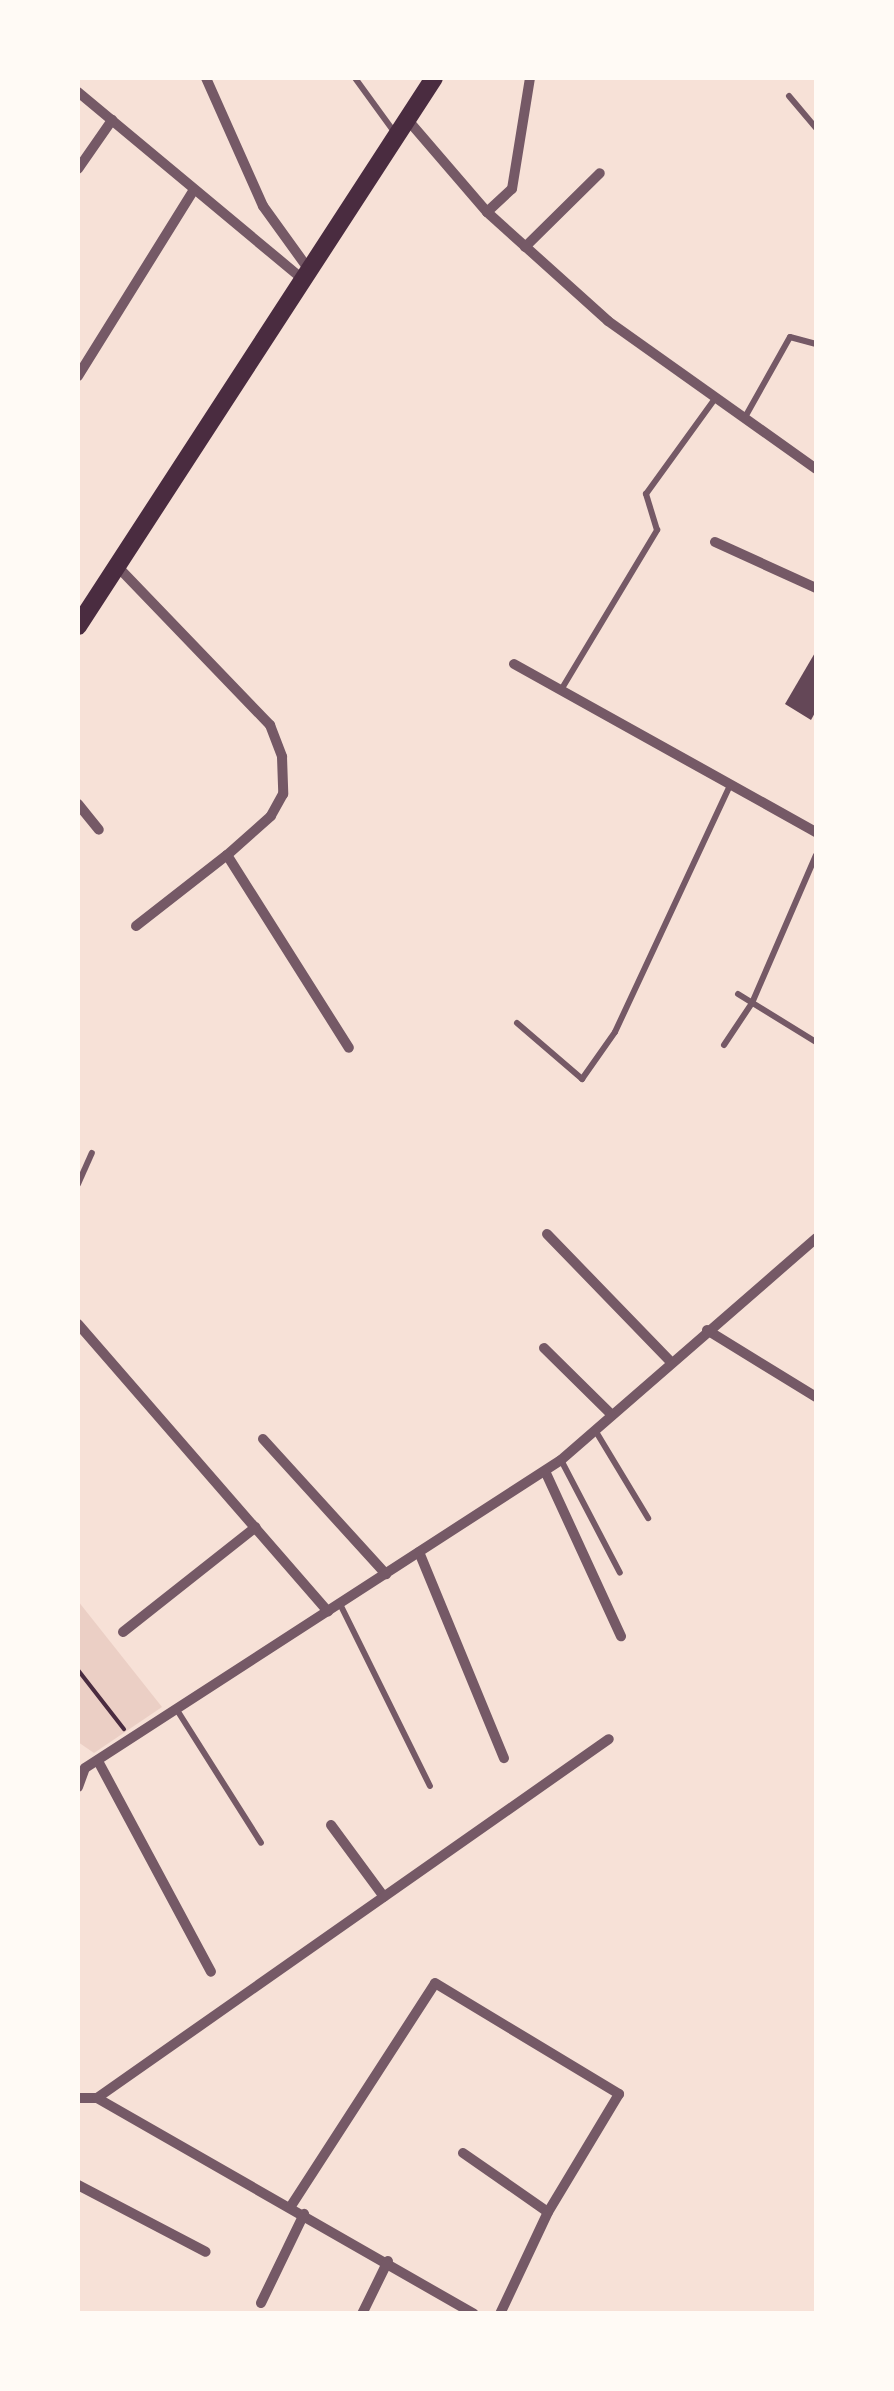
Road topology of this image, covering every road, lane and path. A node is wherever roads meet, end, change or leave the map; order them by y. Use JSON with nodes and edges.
{"nodes":[{"id":1,"x":355,"y":78,"type":"edge"},
{"id":2,"x":434,"y":78,"type":"edge"},
{"id":3,"x":530,"y":78,"type":"edge"},
{"id":4,"x":209,"y":79,"type":"edge"},
{"id":5,"x":78,"y":92,"type":"edge"},
{"id":6,"x":790,"y":96,"type":"dead end"},
{"id":7,"x":112,"y":120,"type":"junction"},
{"id":8,"x":401,"y":126,"type":"junction"},
{"id":9,"x":816,"y":128,"type":"edge"},
{"id":10,"x":78,"y":169,"type":"edge"},
{"id":11,"x":600,"y":173,"type":"dead end"},
{"id":12,"x":192,"y":191,"type":"junction"},
{"id":13,"x":486,"y":212,"type":"junction"},
{"id":14,"x":525,"y":246,"type":"junction"},
{"id":15,"x":303,"y":272,"type":"junction"},
{"id":16,"x":816,"y":344,"type":"edge"},
{"id":17,"x":78,"y":376,"type":"edge"},
{"id":18,"x":714,"y":400,"type":"junction"},
{"id":19,"x":744,"y":420,"type":"junction"},
{"id":20,"x":816,"y":469,"type":"edge"},
{"id":21,"x":714,"y":542,"type":"dead end"},
{"id":22,"x":117,"y":566,"type":"junction"},
{"id":23,"x":816,"y":588,"type":"edge"},
{"id":24,"x":78,"y":626,"type":"edge"},
{"id":25,"x":514,"y":664,"type":"dead end"},
{"id":26,"x":561,"y":690,"type":"junction"},
{"id":27,"x":731,"y":784,"type":"junction"},
{"id":28,"x":78,"y":804,"type":"edge"},
{"id":29,"x":99,"y":830,"type":"dead end"},
{"id":30,"x":816,"y":832,"type":"edge"},
{"id":31,"x":227,"y":855,"type":"junction"},
{"id":32,"x":816,"y":855,"type":"edge"},
{"id":33,"x":136,"y":926,"type":"dead end"},
{"id":34,"x":738,"y":994,"type":"dead end"},
{"id":35,"x":752,"y":1003,"type":"junction"},
{"id":36,"x":517,"y":1023,"type":"dead end"},
{"id":37,"x":816,"y":1042,"type":"edge"},
{"id":38,"x":724,"y":1045,"type":"dead end"},
{"id":39,"x":349,"y":1048,"type":"dead end"},
{"id":40,"x":92,"y":1153,"type":"dead end"},
{"id":41,"x":78,"y":1184,"type":"edge"},
{"id":42,"x":547,"y":1234,"type":"dead end"},
{"id":43,"x":816,"y":1238,"type":"edge"},
{"id":44,"x":78,"y":1324,"type":"edge"},
{"id":45,"x":707,"y":1330,"type":"junction"},
{"id":46,"x":544,"y":1348,"type":"dead end"},
{"id":47,"x":670,"y":1360,"type":"junction"},
{"id":48,"x":816,"y":1397,"type":"edge"},
{"id":49,"x":612,"y":1414,"type":"junction"},
{"id":50,"x":595,"y":1429,"type":"junction"},
{"id":51,"x":263,"y":1440,"type":"dead end"},
{"id":52,"x":561,"y":1460,"type":"junction"},
{"id":53,"x":544,"y":1471,"type":"junction"},
{"id":54,"x":648,"y":1518,"type":"dead end"},
{"id":55,"x":256,"y":1527,"type":"junction"},
{"id":56,"x":419,"y":1552,"type":"junction"},
{"id":57,"x":620,"y":1573,"type":"dead end"},
{"id":58,"x":386,"y":1574,"type":"junction"},
{"id":59,"x":340,"y":1604,"type":"junction"},
{"id":60,"x":328,"y":1612,"type":"junction"},
{"id":61,"x":123,"y":1632,"type":"dead end"},
{"id":62,"x":621,"y":1636,"type":"dead end"},
{"id":63,"x":78,"y":1670,"type":"edge"},
{"id":64,"x":178,"y":1710,"type":"junction"},
{"id":65,"x":132,"y":1739,"type":"junction"},
{"id":66,"x":610,"y":1739,"type":"dead end"},
{"id":67,"x":504,"y":1758,"type":"dead end"},
{"id":68,"x":98,"y":1761,"type":"junction"},
{"id":69,"x":81,"y":1764,"type":"edge"},
{"id":70,"x":430,"y":1786,"type":"dead end"},
{"id":71,"x":78,"y":1788,"type":"edge"},
{"id":72,"x":331,"y":1825,"type":"dead end"},
{"id":73,"x":261,"y":1842,"type":"dead end"},
{"id":74,"x":384,"y":1896,"type":"junction"},
{"id":75,"x":211,"y":1972,"type":"dead end"},
{"id":76,"x":78,"y":2098,"type":"edge"},
{"id":77,"x":96,"y":2098,"type":"junction"},
{"id":78,"x":463,"y":2153,"type":"dead end"},
{"id":79,"x":78,"y":2186,"type":"edge"},
{"id":80,"x":290,"y":2206,"type":"junction"},
{"id":81,"x":548,"y":2212,"type":"junction"},
{"id":82,"x":304,"y":2214,"type":"junction"},
{"id":83,"x":206,"y":2252,"type":"dead end"},
{"id":84,"x":388,"y":2261,"type":"junction"},
{"id":85,"x":261,"y":2303,"type":"dead end"},
{"id":86,"x":362,"y":2314,"type":"edge"},
{"id":87,"x":474,"y":2314,"type":"edge"},
{"id":88,"x":500,"y":2314,"type":"edge"}],
"edges":[{"from":1,"to":8,"type":"lane"},
{"from":2,"to":8,"type":"main road"},
{"from":3,"to":13,"type":"street"},
{"from":4,"to":15,"type":"street"},
{"from":5,"to":7,"type":"street"},
{"from":6,"to":9,"type":"lane"},
{"from":7,"to":10,"type":"street"},
{"from":7,"to":12,"type":"street"},
{"from":8,"to":13,"type":"street"},
{"from":8,"to":15,"type":"main road"},
{"from":11,"to":14,"type":"street"},
{"from":12,"to":15,"type":"street"},
{"from":12,"to":17,"type":"street"},
{"from":13,"to":14,"type":"street"},
{"from":14,"to":18,"type":"street"},
{"from":15,"to":22,"type":"main road"},
{"from":16,"to":19,"type":"lane"},
{"from":18,"to":19,"type":"street"},
{"from":18,"to":26,"type":"lane"},
{"from":19,"to":20,"type":"street"},
{"from":21,"to":23,"type":"street"},
{"from":22,"to":24,"type":"main road"},
{"from":22,"to":31,"type":"street"},
{"from":25,"to":26,"type":"street"},
{"from":26,"to":27,"type":"street"},
{"from":27,"to":30,"type":"street"},
{"from":27,"to":36,"type":"lane"},
{"from":28,"to":29,"type":"street"},
{"from":31,"to":33,"type":"street"},
{"from":31,"to":39,"type":"street"},
{"from":32,"to":35,"type":"lane"},
{"from":34,"to":35,"type":"lane"},
{"from":35,"to":37,"type":"lane"},
{"from":35,"to":38,"type":"lane"},
{"from":40,"to":41,"type":"lane"},
{"from":42,"to":47,"type":"street"},
{"from":43,"to":45,"type":"street"},
{"from":44,"to":55,"type":"street"},
{"from":45,"to":47,"type":"street"},
{"from":45,"to":48,"type":"street"},
{"from":46,"to":49,"type":"street"},
{"from":47,"to":49,"type":"street"},
{"from":49,"to":50,"type":"street"},
{"from":50,"to":52,"type":"street"},
{"from":50,"to":54,"type":"lane"},
{"from":51,"to":58,"type":"street"},
{"from":52,"to":53,"type":"street"},
{"from":52,"to":57,"type":"lane"},
{"from":53,"to":56,"type":"street"},
{"from":53,"to":62,"type":"street"},
{"from":55,"to":60,"type":"street"},
{"from":55,"to":61,"type":"street"},
{"from":56,"to":58,"type":"street"},
{"from":56,"to":67,"type":"street"},
{"from":58,"to":59,"type":"street"},
{"from":59,"to":60,"type":"street"},
{"from":59,"to":70,"type":"lane"},
{"from":60,"to":64,"type":"street"},
{"from":63,"to":65,"type":"path"},
{"from":64,"to":65,"type":"street"},
{"from":64,"to":73,"type":"lane"},
{"from":65,"to":68,"type":"street"},
{"from":66,"to":74,"type":"street"},
{"from":68,"to":69,"type":"street"},
{"from":68,"to":75,"type":"street"},
{"from":69,"to":71,"type":"street"},
{"from":72,"to":74,"type":"street"},
{"from":74,"to":77,"type":"street"},
{"from":76,"to":77,"type":"street"},
{"from":77,"to":80,"type":"street"},
{"from":78,"to":81,"type":"street"},
{"from":79,"to":83,"type":"street"},
{"from":80,"to":81,"type":"street"},
{"from":80,"to":82,"type":"street"},
{"from":81,"to":88,"type":"street"},
{"from":82,"to":84,"type":"street"},
{"from":82,"to":85,"type":"street"},
{"from":84,"to":86,"type":"street"},
{"from":84,"to":87,"type":"street"}]}
